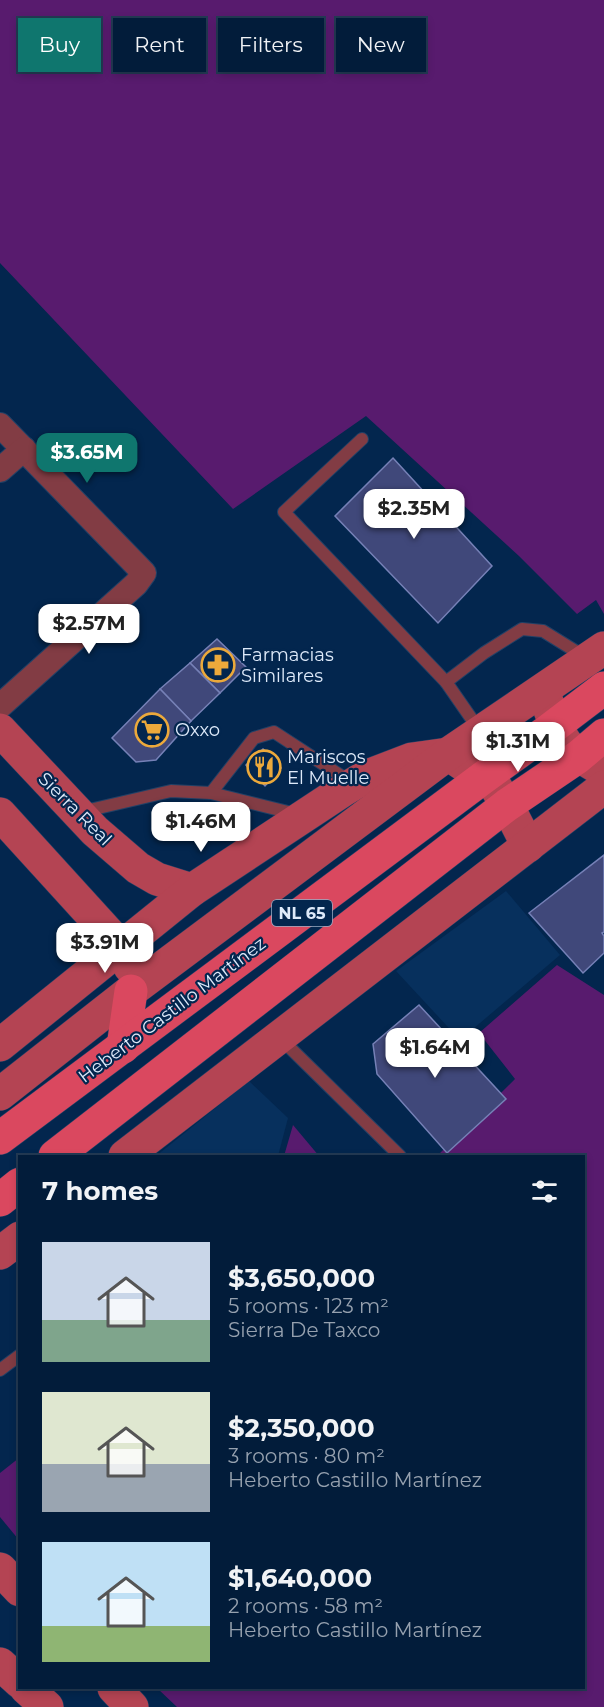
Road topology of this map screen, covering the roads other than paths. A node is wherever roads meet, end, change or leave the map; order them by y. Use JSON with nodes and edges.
{"nodes":[{"id":1,"x":0,"y":425,"type":"edge"},
{"id":2,"x":362,"y":439,"type":"dead end"},
{"id":3,"x":24,"y":449,"type":"junction"},
{"id":4,"x":0,"y":470,"type":"edge"},
{"id":5,"x":596,"y":653,"type":"edge"},
{"id":6,"x":446,"y":682,"type":"junction"},
{"id":7,"x":604,"y":688,"type":"edge"},
{"id":8,"x":543,"y":689,"type":"junction"},
{"id":9,"x":0,"y":706,"type":"edge"},
{"id":10,"x":555,"y":726,"type":"junction"},
{"id":11,"x":0,"y":730,"type":"edge"},
{"id":12,"x":480,"y":731,"type":"junction"},
{"id":13,"x":604,"y":735,"type":"edge"},
{"id":14,"x":448,"y":754,"type":"junction"},
{"id":15,"x":591,"y":764,"type":"edge"},
{"id":16,"x":484,"y":777,"type":"junction"},
{"id":17,"x":354,"y":784,"type":"junction"},
{"id":18,"x":604,"y":787,"type":"edge"},
{"id":19,"x":211,"y":793,"type":"junction"},
{"id":20,"x":507,"y":805,"type":"junction"},
{"id":21,"x":77,"y":813,"type":"junction"},
{"id":22,"x":0,"y":814,"type":"edge"},
{"id":23,"x":304,"y":816,"type":"junction"},
{"id":24,"x":528,"y":846,"type":"junction"},
{"id":25,"x":192,"y":890,"type":"junction"},
{"id":26,"x":122,"y":948,"type":"junction"},
{"id":27,"x":131,"y":991,"type":"junction"},
{"id":28,"x":279,"y":1038,"type":"junction"},
{"id":29,"x":0,"y":1045,"type":"edge"},
{"id":30,"x":123,"y":1047,"type":"junction"},
{"id":31,"x":0,"y":1094,"type":"edge"},
{"id":32,"x":0,"y":1138,"type":"edge"},
{"id":33,"x":56,"y":1155,"type":"edge"},
{"id":34,"x":126,"y":1155,"type":"edge"},
{"id":35,"x":399,"y":1155,"type":"edge"},
{"id":36,"x":18,"y":1186,"type":"edge"},
{"id":37,"x":0,"y":1200,"type":"edge"},
{"id":38,"x":18,"y":1240,"type":"edge"},
{"id":39,"x":0,"y":1254,"type":"edge"},
{"id":40,"x":18,"y":1356,"type":"edge"},
{"id":41,"x":0,"y":1370,"type":"edge"},
{"id":42,"x":0,"y":1664,"type":"edge"},
{"id":43,"x":18,"y":1681,"type":"edge"},
{"id":44,"x":115,"y":1689,"type":"edge"},
{"id":45,"x":132,"y":1707,"type":"edge"}],
"edges":[{"from":1,"to":3,"type":"street"},
{"from":2,"to":6,"type":"lane"},
{"from":3,"to":4,"type":"street"},
{"from":3,"to":9,"type":"street"},
{"from":5,"to":6,"type":"lane"},
{"from":5,"to":8,"type":"street"},
{"from":6,"to":12,"type":"lane"},
{"from":7,"to":10,"type":"main road","name":"Heberto Castillo Martínez","number":"NL 65"},
{"from":8,"to":10,"type":"street"},
{"from":8,"to":12,"type":"street"},
{"from":10,"to":15,"type":"street"},
{"from":10,"to":16,"type":"main road","name":"Heberto Castillo Martínez","number":"NL 65"},
{"from":11,"to":21,"type":"street","name":"Sierra Real"},
{"from":12,"to":14,"type":"street"},
{"from":13,"to":15,"type":"main road","number":"NL 65"},
{"from":14,"to":16,"type":"street"},
{"from":14,"to":17,"type":"street"},
{"from":14,"to":27,"type":"street"},
{"from":15,"to":20,"type":"main road","number":"NL 65"},
{"from":16,"to":20,"type":"street"},
{"from":16,"to":30,"type":"main road","name":"Heberto Castillo Martínez","number":"NL 65"},
{"from":17,"to":19,"type":"lane"},
{"from":17,"to":23,"type":"street"},
{"from":18,"to":24,"type":"street"},
{"from":19,"to":21,"type":"lane"},
{"from":19,"to":23,"type":"lane"},
{"from":20,"to":24,"type":"street"},
{"from":20,"to":33,"type":"main road","number":"NL 65"},
{"from":21,"to":25,"type":"street","name":"Sierra Real"},
{"from":22,"to":26,"type":"street"},
{"from":23,"to":25,"type":"street"},
{"from":24,"to":28,"type":"street"},
{"from":25,"to":26,"type":"street"},
{"from":26,"to":27,"type":"street"},
{"from":26,"to":29,"type":"street"},
{"from":27,"to":30,"type":"main road"},
{"from":27,"to":31,"type":"street"},
{"from":28,"to":34,"type":"street"},
{"from":28,"to":35,"type":"lane"},
{"from":30,"to":32,"type":"main road","name":"Heberto Castillo Martínez","number":"NL 65"},
{"from":36,"to":37,"type":"main road"},
{"from":38,"to":39,"type":"street"},
{"from":40,"to":41,"type":"lane"},
{"from":42,"to":43,"type":"street"},
{"from":44,"to":45,"type":"street"}]}
